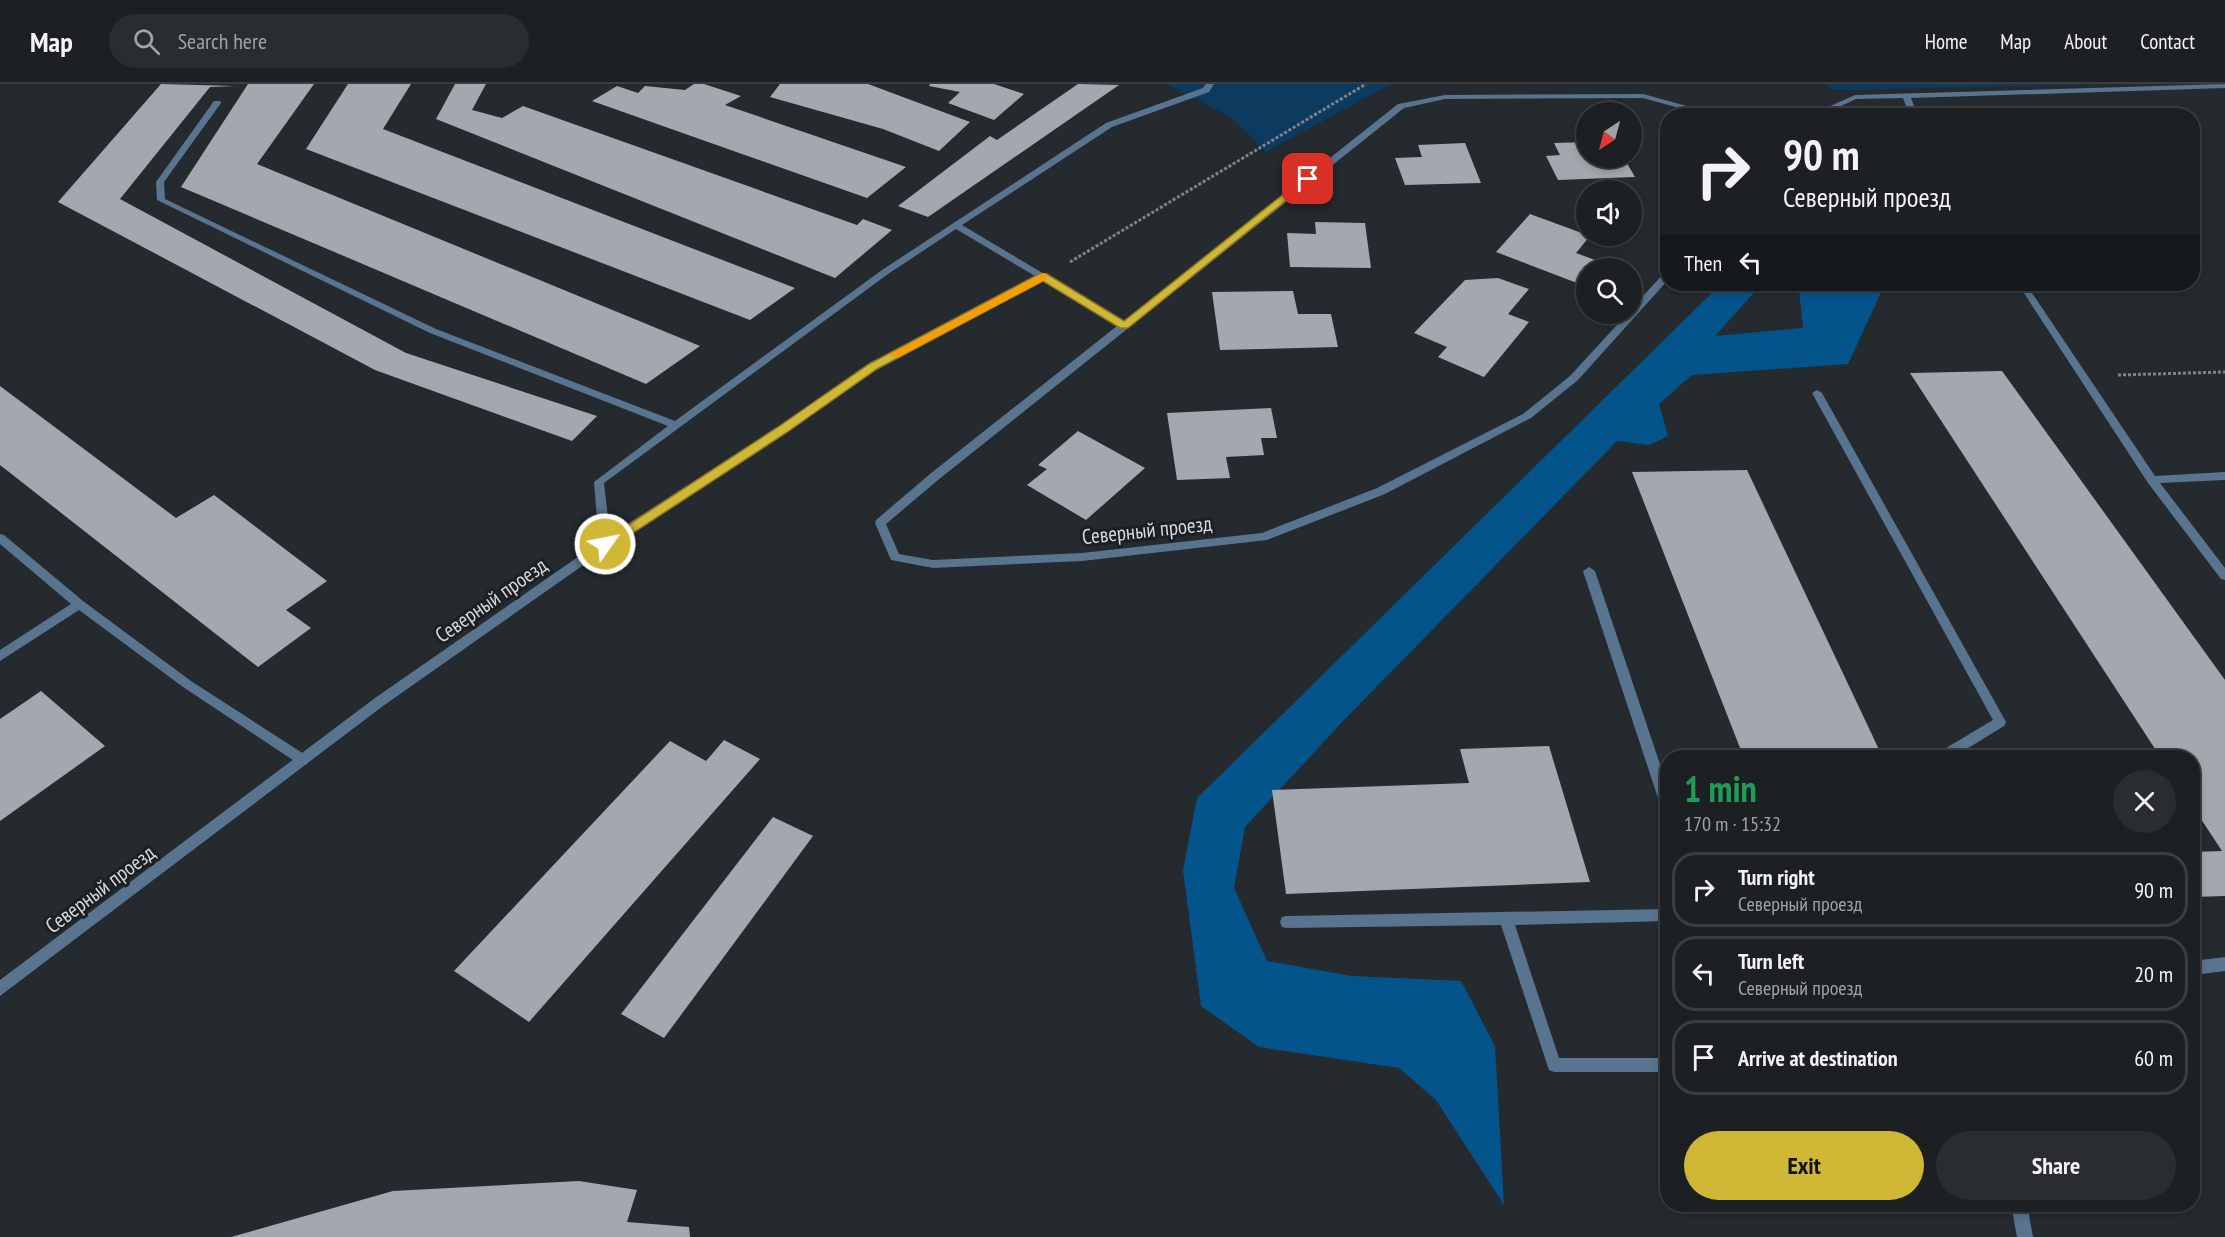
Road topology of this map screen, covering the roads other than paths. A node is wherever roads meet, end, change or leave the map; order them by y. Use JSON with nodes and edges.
{"nodes":[{"id":1,"x":1210,"y":84,"type":"edge"},
{"id":2,"x":2225,"y":86,"type":"edge"},
{"id":3,"x":1906,"y":95,"type":"junction"},
{"id":4,"x":217,"y":103,"type":"dead end"},
{"id":5,"x":1689,"y":108,"type":"edge"},
{"id":6,"x":1830,"y":108,"type":"edge"},
{"id":7,"x":1911,"y":108,"type":"edge"},
{"id":8,"x":956,"y":225,"type":"junction"},
{"id":9,"x":1043,"y":277,"type":"junction"},
{"id":10,"x":1660,"y":283,"type":"edge"},
{"id":11,"x":2027,"y":291,"type":"edge"},
{"id":12,"x":1124,"y":326,"type":"junction"},
{"id":13,"x":1817,"y":393,"type":"dead end"},
{"id":14,"x":676,"y":425,"type":"junction"},
{"id":15,"x":2225,"y":477,"type":"edge"},
{"id":16,"x":2152,"y":480,"type":"junction"},
{"id":17,"x":0,"y":538,"type":"edge"},
{"id":18,"x":605,"y":544,"type":"junction"},
{"id":19,"x":1589,"y":571,"type":"dead end"},
{"id":20,"x":2225,"y":576,"type":"edge"},
{"id":21,"x":80,"y":604,"type":"junction"},
{"id":22,"x":0,"y":656,"type":"edge"},
{"id":23,"x":1953,"y":750,"type":"edge"},
{"id":24,"x":303,"y":760,"type":"junction"},
{"id":25,"x":1660,"y":783,"type":"edge"},
{"id":26,"x":1660,"y":915,"type":"edge"},
{"id":27,"x":1506,"y":919,"type":"junction"},
{"id":28,"x":1287,"y":922,"type":"dead end"},
{"id":29,"x":2225,"y":964,"type":"edge"},
{"id":30,"x":2200,"y":967,"type":"edge"},
{"id":31,"x":0,"y":989,"type":"edge"},
{"id":32,"x":1660,"y":1065,"type":"edge"},
{"id":33,"x":2020,"y":1212,"type":"edge"},
{"id":34,"x":2025,"y":1237,"type":"edge"}],
"edges":[{"from":1,"to":8,"type":"street"},
{"from":2,"to":3,"type":"street"},
{"from":3,"to":6,"type":"street"},
{"from":3,"to":7,"type":"street"},
{"from":4,"to":14,"type":"street"},
{"from":5,"to":12,"type":"street","name":"Северный проезд"},
{"from":8,"to":9,"type":"street"},
{"from":8,"to":14,"type":"street"},
{"from":9,"to":12,"type":"street"},
{"from":9,"to":18,"type":"street","name":"Северный проезд"},
{"from":10,"to":12,"type":"street","name":"Северный проезд"},
{"from":11,"to":16,"type":"street"},
{"from":13,"to":23,"type":"street"},
{"from":14,"to":18,"type":"street"},
{"from":15,"to":16,"type":"street"},
{"from":16,"to":20,"type":"street"},
{"from":17,"to":21,"type":"street"},
{"from":18,"to":24,"type":"street","name":"Северный проезд"},
{"from":19,"to":25,"type":"street"},
{"from":21,"to":22,"type":"street"},
{"from":21,"to":24,"type":"street"},
{"from":24,"to":31,"type":"street","name":"Северный проезд"},
{"from":26,"to":27,"type":"street"},
{"from":27,"to":28,"type":"street"},
{"from":27,"to":32,"type":"street"},
{"from":29,"to":30,"type":"street"},
{"from":33,"to":34,"type":"street"}]}
